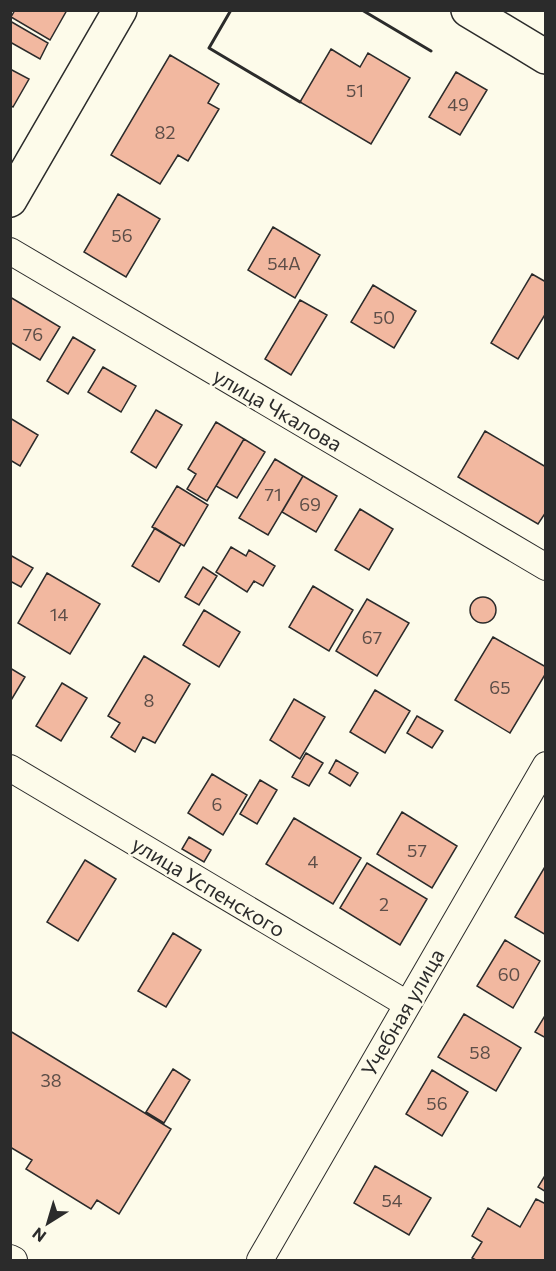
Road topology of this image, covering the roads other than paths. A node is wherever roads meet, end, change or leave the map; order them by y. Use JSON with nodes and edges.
{"nodes":[{"id":1,"x":120,"y":10,"type":"edge"},
{"id":2,"x":468,"y":10,"type":"edge"},
{"id":3,"x":546,"y":57,"type":"edge"},
{"id":4,"x":10,"y":200,"type":"edge"},
{"id":5,"x":10,"y":251,"type":"edge"},
{"id":6,"x":546,"y":567,"type":"edge"},
{"id":7,"x":546,"y":765,"type":"edge"},
{"id":8,"x":10,"y":768,"type":"edge"},
{"id":9,"x":407,"y":1004,"type":"junction"},
{"id":10,"x":260,"y":1260,"type":"edge"}],
"edges":[{"from":1,"to":4,"type":"street"},
{"from":2,"to":3,"type":"street"},
{"from":5,"to":6,"type":"street","name":"улица Чкалова"},
{"from":7,"to":9,"type":"street","name":"Учебная улица"},
{"from":8,"to":9,"type":"street","name":"улица Успенского"},
{"from":9,"to":10,"type":"street","name":"Учебная улица"}]}
